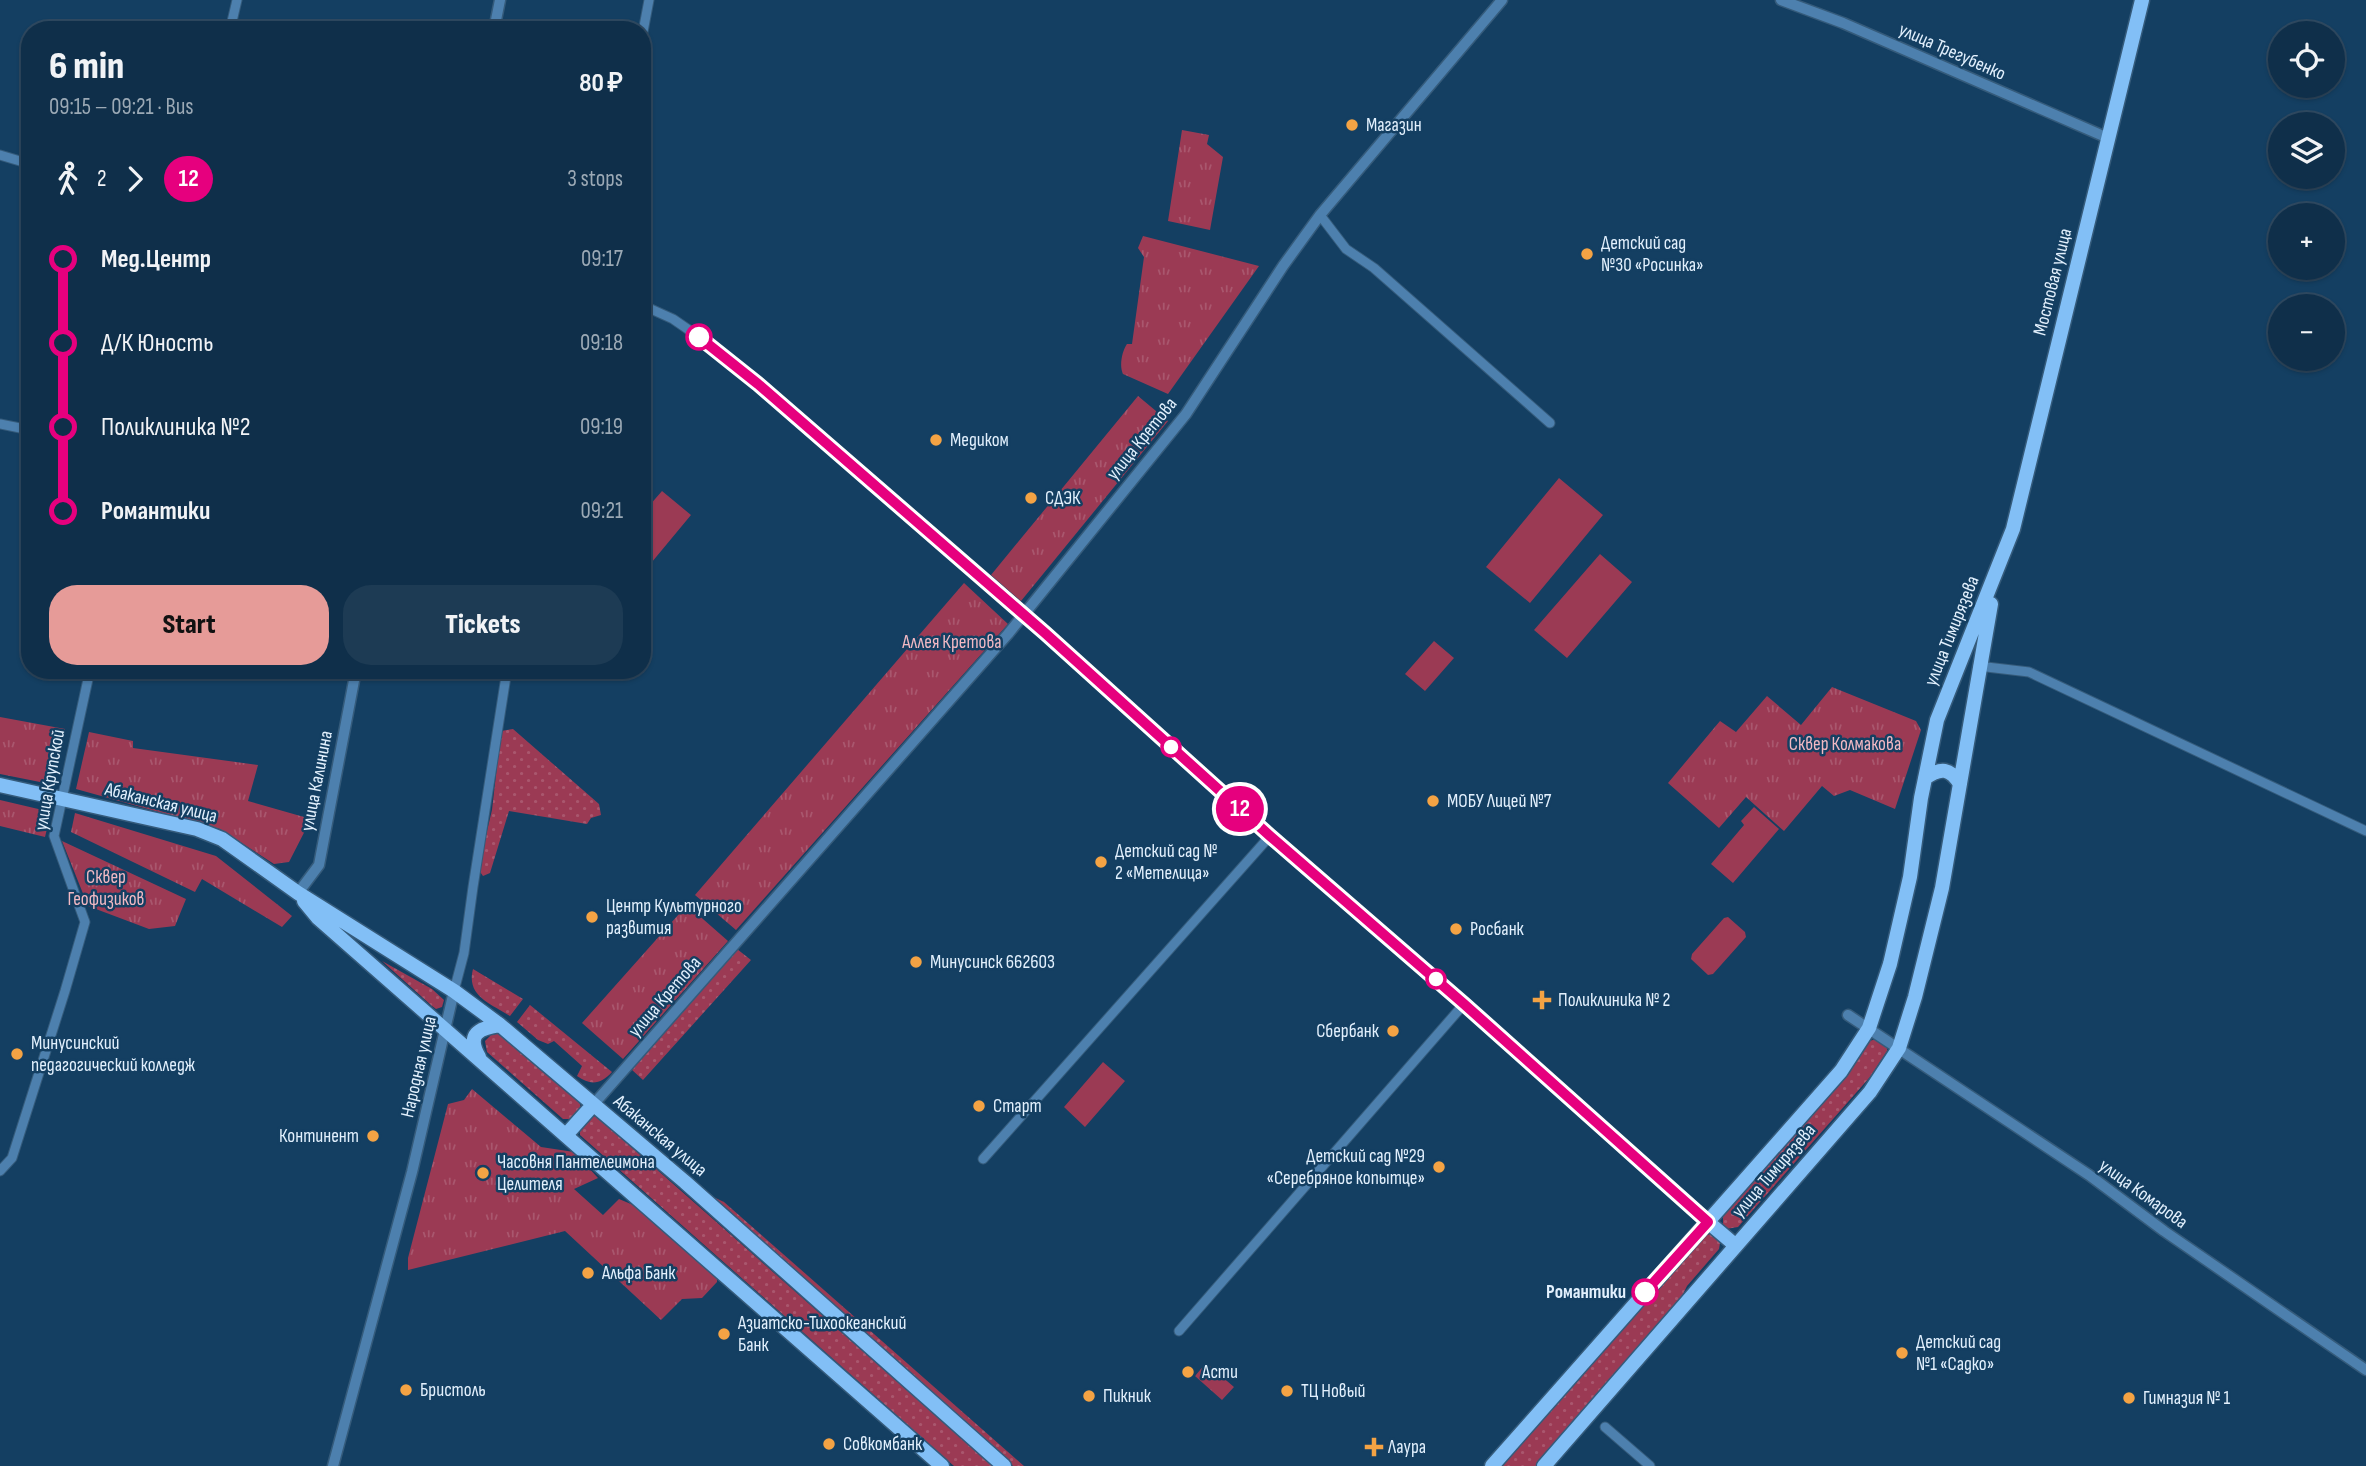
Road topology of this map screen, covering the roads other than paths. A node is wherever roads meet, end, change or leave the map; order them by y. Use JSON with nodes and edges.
{"nodes":[{"id":1,"x":237,"y":0,"type":"edge"},
{"id":2,"x":500,"y":0,"type":"edge"},
{"id":3,"x":649,"y":0,"type":"edge"},
{"id":4,"x":1502,"y":0,"type":"edge"},
{"id":5,"x":1781,"y":0,"type":"edge"},
{"id":6,"x":2142,"y":0,"type":"edge"},
{"id":7,"x":232,"y":21,"type":"edge"},
{"id":8,"x":496,"y":21,"type":"edge"},
{"id":9,"x":645,"y":21,"type":"edge"},
{"id":10,"x":2108,"y":138,"type":"junction"},
{"id":11,"x":0,"y":155,"type":"edge"},
{"id":12,"x":21,"y":161,"type":"edge"},
{"id":13,"x":1320,"y":215,"type":"junction"},
{"id":14,"x":651,"y":309,"type":"edge"},
{"id":15,"x":1550,"y":423,"type":"dead end"},
{"id":16,"x":0,"y":424,"type":"edge"},
{"id":17,"x":21,"y":428,"type":"edge"},
{"id":18,"x":1997,"y":572,"type":"junction"},
{"id":19,"x":1022,"y":614,"type":"junction"},
{"id":20,"x":1979,"y":666,"type":"junction"},
{"id":21,"x":88,"y":679,"type":"edge"},
{"id":22,"x":354,"y":679,"type":"edge"},
{"id":23,"x":506,"y":679,"type":"edge"},
{"id":24,"x":1925,"y":778,"type":"junction"},
{"id":25,"x":1960,"y":784,"type":"junction"},
{"id":26,"x":0,"y":785,"type":"edge"},
{"id":27,"x":62,"y":799,"type":"junction"},
{"id":28,"x":2366,"y":831,"type":"edge"},
{"id":29,"x":1270,"y":836,"type":"junction"},
{"id":30,"x":298,"y":893,"type":"junction"},
{"id":31,"x":454,"y":991,"type":"junction"},
{"id":32,"x":1464,"y":1004,"type":"junction"},
{"id":33,"x":1848,"y":1015,"type":"dead end"},
{"id":34,"x":500,"y":1025,"type":"junction"},
{"id":35,"x":1869,"y":1028,"type":"junction"},
{"id":36,"x":446,"y":1030,"type":"junction"},
{"id":37,"x":1899,"y":1048,"type":"junction"},
{"id":38,"x":479,"y":1058,"type":"junction"},
{"id":39,"x":593,"y":1105,"type":"junction"},
{"id":40,"x":566,"y":1135,"type":"junction"},
{"id":41,"x":983,"y":1159,"type":"dead end"},
{"id":42,"x":0,"y":1171,"type":"edge"},
{"id":43,"x":1708,"y":1222,"type":"junction"},
{"id":44,"x":1735,"y":1245,"type":"junction"},
{"id":45,"x":1179,"y":1331,"type":"dead end"},
{"id":46,"x":2366,"y":1370,"type":"edge"},
{"id":47,"x":1605,"y":1427,"type":"dead end"},
{"id":48,"x":333,"y":1466,"type":"edge"},
{"id":49,"x":942,"y":1466,"type":"edge"},
{"id":50,"x":1004,"y":1466,"type":"edge"},
{"id":51,"x":1492,"y":1466,"type":"edge"},
{"id":52,"x":1544,"y":1466,"type":"edge"},
{"id":53,"x":1650,"y":1466,"type":"edge"}],
"edges":[{"from":1,"to":7,"type":"street"},
{"from":2,"to":8,"type":"street"},
{"from":3,"to":9,"type":"street"},
{"from":4,"to":13,"type":"street","name":"улица Кретова"},
{"from":5,"to":10,"type":"street","name":"улица Трегубенко"},
{"from":6,"to":10,"type":"main road","name":"Мостовая улица"},
{"from":10,"to":18,"type":"main road","name":"Мостовая улица"},
{"from":11,"to":12,"type":"street"},
{"from":13,"to":15,"type":"street"},
{"from":13,"to":19,"type":"street","name":"улица Кретова"},
{"from":14,"to":19,"type":"street"},
{"from":16,"to":17,"type":"street"},
{"from":18,"to":20,"type":"main road","name":"улица Тимирязева"},
{"from":18,"to":24,"type":"main road","name":"улица Тимирязева"},
{"from":19,"to":29,"type":"street"},
{"from":19,"to":39,"type":"street","name":"улица Кретова"},
{"from":20,"to":25,"type":"main road","name":"улица Тимирязева"},
{"from":20,"to":28,"type":"street"},
{"from":21,"to":27,"type":"street","name":"улица Крупской"},
{"from":22,"to":30,"type":"street","name":"улица Калинина"},
{"from":23,"to":31,"type":"street","name":"Народная улица"},
{"from":24,"to":25,"type":"main road"},
{"from":24,"to":35,"type":"main road","name":"улица Тимирязева"},
{"from":25,"to":37,"type":"main road","name":"улица Тимирязева"},
{"from":26,"to":27,"type":"main road","name":"Абаканская улица"},
{"from":27,"to":30,"type":"main road","name":"Абаканская улица"},
{"from":27,"to":42,"type":"street","name":"улица Крупской"},
{"from":29,"to":32,"type":"street"},
{"from":29,"to":41,"type":"street"},
{"from":30,"to":31,"type":"main road","name":"Абаканская улица"},
{"from":30,"to":36,"type":"main road","name":"Абаканская улица"},
{"from":31,"to":34,"type":"main road","name":"Абаканская улица"},
{"from":31,"to":36,"type":"street","name":"Народная улица"},
{"from":32,"to":43,"type":"street"},
{"from":32,"to":45,"type":"street"},
{"from":33,"to":35,"type":"street","name":"улица Комарова"},
{"from":34,"to":38,"type":"main road"},
{"from":34,"to":39,"type":"main road","name":"Абаканская улица"},
{"from":35,"to":37,"type":"street","name":"улица Комарова"},
{"from":35,"to":43,"type":"main road","name":"улица Тимирязева"},
{"from":36,"to":38,"type":"main road","name":"Абаканская улица"},
{"from":36,"to":48,"type":"street","name":"Народная улица"},
{"from":37,"to":44,"type":"main road","name":"улица Тимирязева"},
{"from":37,"to":46,"type":"street","name":"улица Комарова"},
{"from":38,"to":40,"type":"main road","name":"Абаканская улица"},
{"from":39,"to":40,"type":"main road"},
{"from":39,"to":50,"type":"main road","name":"Абаканская улица"},
{"from":40,"to":49,"type":"main road","name":"Абаканская улица"},
{"from":43,"to":44,"type":"main road"},
{"from":43,"to":51,"type":"main road","name":"улица Тимирязева"},
{"from":44,"to":52,"type":"main road","name":"улица Тимирязева"},
{"from":47,"to":53,"type":"street"}]}
